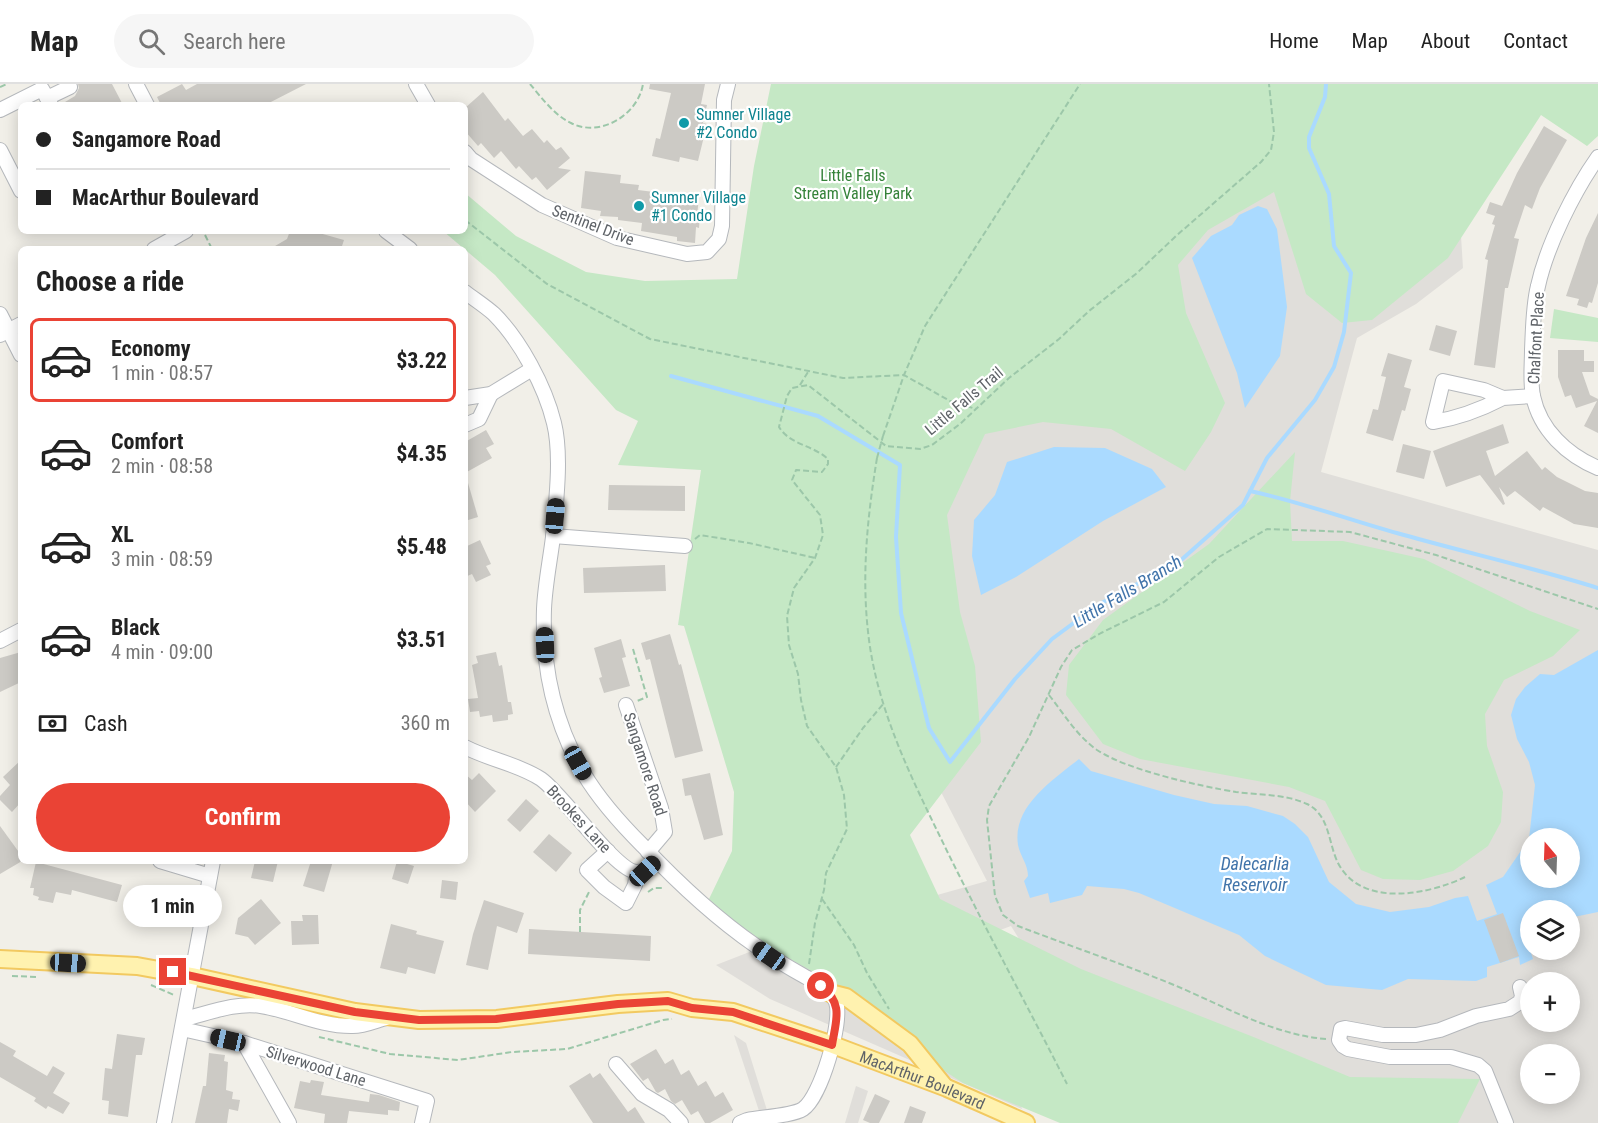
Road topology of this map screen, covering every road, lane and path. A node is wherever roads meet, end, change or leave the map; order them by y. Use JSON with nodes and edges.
{"nodes":[{"id":1,"x":7,"y":84,"type":"edge"},
{"id":2,"x":136,"y":84,"type":"edge"},
{"id":3,"x":416,"y":84,"type":"edge"},
{"id":4,"x":530,"y":84,"type":"edge"},
{"id":5,"x":643,"y":84,"type":"edge"},
{"id":6,"x":728,"y":84,"type":"edge"},
{"id":7,"x":1080,"y":84,"type":"edge"},
{"id":8,"x":1269,"y":84,"type":"edge"},
{"id":9,"x":0,"y":87,"type":"edge"},
{"id":10,"x":70,"y":87,"type":"dead end"},
{"id":11,"x":47,"y":97,"type":"edge"},
{"id":12,"x":30,"y":102,"type":"edge"},
{"id":13,"x":145,"y":102,"type":"edge"},
{"id":14,"x":426,"y":102,"type":"edge"},
{"id":15,"x":18,"y":106,"type":"edge"},
{"id":16,"x":0,"y":111,"type":"edge"},
{"id":17,"x":0,"y":150,"type":"edge"},
{"id":18,"x":468,"y":156,"type":"edge"},
{"id":19,"x":1598,"y":157,"type":"edge"},
{"id":20,"x":18,"y":185,"type":"edge"},
{"id":21,"x":468,"y":222,"type":"edge"},
{"id":22,"x":186,"y":234,"type":"edge"},
{"id":23,"x":389,"y":234,"type":"edge"},
{"id":24,"x":160,"y":246,"type":"edge"},
{"id":25,"x":400,"y":246,"type":"edge"},
{"id":26,"x":468,"y":294,"type":"edge"},
{"id":27,"x":0,"y":314,"type":"edge"},
{"id":28,"x":10,"y":330,"type":"edge"},
{"id":29,"x":18,"y":348,"type":"edge"},
{"id":30,"x":532,"y":369,"type":"junction"},
{"id":31,"x":808,"y":372,"type":"junction"},
{"id":32,"x":904,"y":375,"type":"junction"},
{"id":33,"x":800,"y":385,"type":"junction"},
{"id":34,"x":491,"y":394,"type":"junction"},
{"id":35,"x":1533,"y":396,"type":"junction"},
{"id":36,"x":468,"y":398,"type":"edge"},
{"id":37,"x":1503,"y":398,"type":"junction"},
{"id":38,"x":976,"y":409,"type":"junction"},
{"id":39,"x":468,"y":424,"type":"edge"},
{"id":40,"x":1598,"y":468,"type":"edge"},
{"id":41,"x":553,"y":536,"type":"junction"},
{"id":42,"x":686,"y":546,"type":"joint"},
{"id":43,"x":815,"y":558,"type":"junction"},
{"id":44,"x":1598,"y":609,"type":"edge"},
{"id":45,"x":18,"y":632,"type":"edge"},
{"id":46,"x":0,"y":641,"type":"edge"},
{"id":47,"x":633,"y":649,"type":"dead end"},
{"id":48,"x":1049,"y":695,"type":"junction"},
{"id":49,"x":884,"y":703,"type":"junction"},
{"id":50,"x":626,"y":705,"type":"joint"},
{"id":51,"x":468,"y":748,"type":"edge"},
{"id":52,"x":836,"y":767,"type":"junction"},
{"id":53,"x":608,"y":851,"type":"junction"},
{"id":54,"x":652,"y":856,"type":"junction"},
{"id":55,"x":170,"y":864,"type":"edge"},
{"id":56,"x":212,"y":864,"type":"edge"},
{"id":57,"x":636,"y":872,"type":"junction"},
{"id":58,"x":210,"y":876,"type":"junction"},
{"id":59,"x":1465,"y":877,"type":"dead end"},
{"id":60,"x":595,"y":878,"type":"junction"},
{"id":61,"x":822,"y":899,"type":"junction"},
{"id":62,"x":580,"y":932,"type":"dead end"},
{"id":63,"x":0,"y":959,"type":"edge"},
{"id":64,"x":808,"y":966,"type":"dead end"},
{"id":65,"x":192,"y":976,"type":"junction"},
{"id":66,"x":830,"y":993,"type":"junction"},
{"id":67,"x":1520,"y":1002,"type":"edge"},
{"id":68,"x":890,"y":1010,"type":"dead end"},
{"id":69,"x":391,"y":1016,"type":"junction"},
{"id":70,"x":183,"y":1024,"type":"junction"},
{"id":71,"x":1339,"y":1040,"type":"junction"},
{"id":72,"x":244,"y":1043,"type":"junction"},
{"id":73,"x":832,"y":1045,"type":"junction"},
{"id":74,"x":616,"y":1064,"type":"dead end"},
{"id":75,"x":1068,"y":1084,"type":"dead end"},
{"id":76,"x":944,"y":1086,"type":"junction"},
{"id":77,"x":164,"y":1123,"type":"edge"},
{"id":78,"x":289,"y":1123,"type":"edge"},
{"id":79,"x":422,"y":1123,"type":"edge"},
{"id":80,"x":681,"y":1123,"type":"edge"},
{"id":81,"x":740,"y":1123,"type":"edge"},
{"id":82,"x":1026,"y":1123,"type":"edge"},
{"id":83,"x":1506,"y":1123,"type":"edge"}],
"edges":[{"from":1,"to":9,"type":"path"},
{"from":2,"to":13,"type":"street"},
{"from":3,"to":14,"type":"street"},
{"from":4,"to":5,"type":"path"},
{"from":6,"to":18,"type":"street","name":"Sentinel Drive"},
{"from":7,"to":32,"type":"path"},
{"from":8,"to":38,"type":"path","name":"Little Falls Trail"},
{"from":10,"to":11,"type":"street"},
{"from":11,"to":12,"type":"street"},
{"from":15,"to":16,"type":"street"},
{"from":17,"to":20,"type":"street"},
{"from":19,"to":35,"type":"street","name":"Chalfont Place"},
{"from":21,"to":31,"type":"path"},
{"from":22,"to":24,"type":"street"},
{"from":23,"to":25,"type":"street"},
{"from":26,"to":30,"type":"street"},
{"from":27,"to":28,"type":"street"},
{"from":28,"to":29,"type":"street"},
{"from":30,"to":34,"type":"street"},
{"from":30,"to":41,"type":"street"},
{"from":31,"to":32,"type":"path"},
{"from":31,"to":33,"type":"path"},
{"from":32,"to":38,"type":"path"},
{"from":32,"to":49,"type":"path","bridge":true},
{"from":33,"to":38,"type":"path","name":"Little Falls Trail"},
{"from":33,"to":43,"type":"path"},
{"from":34,"to":36,"type":"street"},
{"from":34,"to":39,"type":"street"},
{"from":35,"to":37,"type":"street"},
{"from":35,"to":40,"type":"street","name":"Chalfont Place"},
{"from":37,"to":37,"type":"street"},
{"from":41,"to":42,"type":"street"},
{"from":41,"to":54,"type":"street"},
{"from":42,"to":43,"type":"path"},
{"from":43,"to":52,"type":"path"},
{"from":44,"to":48,"type":"path"},
{"from":45,"to":46,"type":"street"},
{"from":47,"to":50,"type":"path"},
{"from":48,"to":59,"type":"path"},
{"from":48,"to":71,"type":"path"},
{"from":49,"to":52,"type":"path"},
{"from":49,"to":75,"type":"path"},
{"from":50,"to":54,"type":"street","name":"Sangamore Road"},
{"from":51,"to":53,"type":"street","name":"Brookes Lane"},
{"from":52,"to":61,"type":"path"},
{"from":53,"to":57,"type":"street","name":"Brookes Lane"},
{"from":53,"to":60,"type":"street"},
{"from":54,"to":57,"type":"street"},
{"from":54,"to":66,"type":"street"},
{"from":55,"to":58,"type":"street"},
{"from":56,"to":58,"type":"street"},
{"from":57,"to":60,"type":"street"},
{"from":58,"to":65,"type":"street"},
{"from":60,"to":62,"type":"path"},
{"from":61,"to":64,"type":"path"},
{"from":61,"to":68,"type":"path"},
{"from":63,"to":65,"type":"main road","name":"MacArthur Boulevard"},
{"from":65,"to":69,"type":"main road","name":"MacArthur Boulevard"},
{"from":65,"to":70,"type":"street"},
{"from":66,"to":73,"type":"street"},
{"from":66,"to":76,"type":"main road"},
{"from":67,"to":71,"type":"street"},
{"from":69,"to":70,"type":"street"},
{"from":69,"to":73,"type":"main road","name":"MacArthur Boulevard"},
{"from":70,"to":72,"type":"street","name":"Silverwood Lane"},
{"from":70,"to":77,"type":"street"},
{"from":71,"to":83,"type":"street"},
{"from":72,"to":78,"type":"street"},
{"from":72,"to":79,"type":"street","name":"Silverwood Lane"},
{"from":73,"to":76,"type":"main road","name":"MacArthur Boulevard"},
{"from":73,"to":81,"type":"street"},
{"from":74,"to":80,"type":"street"},
{"from":76,"to":82,"type":"main road","name":"MacArthur Boulevard"}]}
